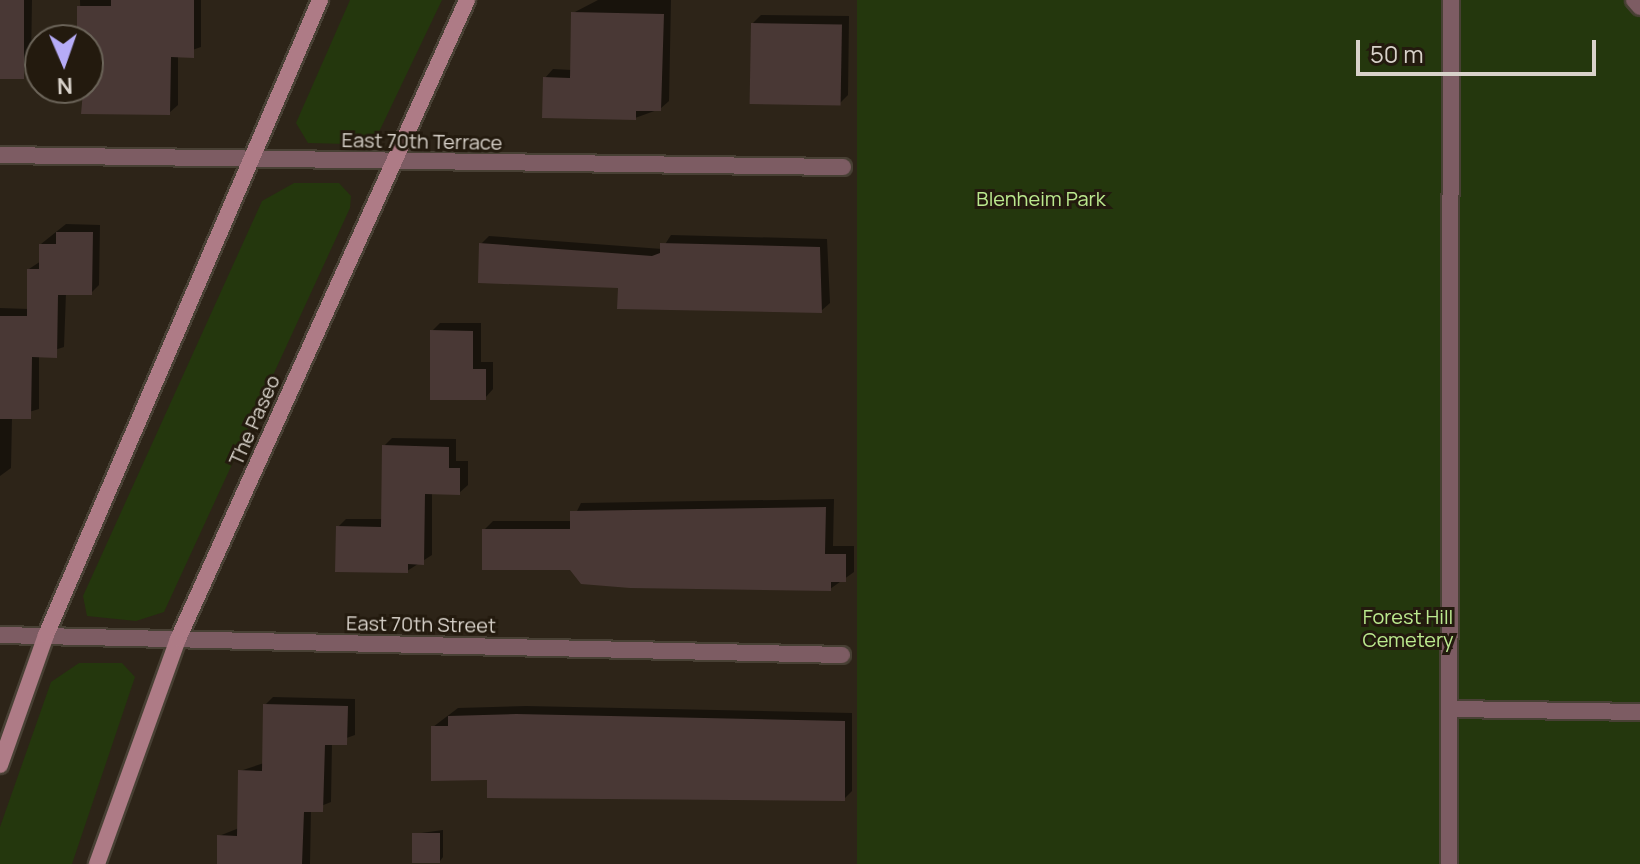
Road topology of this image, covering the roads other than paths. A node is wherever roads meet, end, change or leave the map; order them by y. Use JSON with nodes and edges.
{"nodes":[{"id":1,"x":320,"y":0,"type":"edge"},
{"id":2,"x":467,"y":0,"type":"edge"},
{"id":3,"x":1451,"y":0,"type":"edge"},
{"id":4,"x":1634,"y":0,"type":"edge"},
{"id":5,"x":1640,"y":7,"type":"edge"},
{"id":6,"x":0,"y":155,"type":"edge"},
{"id":7,"x":247,"y":159,"type":"junction"},
{"id":8,"x":393,"y":160,"type":"junction"},
{"id":9,"x":843,"y":167,"type":"dead end"},
{"id":10,"x":0,"y":635,"type":"edge"},
{"id":11,"x":46,"y":635,"type":"junction"},
{"id":12,"x":178,"y":639,"type":"junction"},
{"id":13,"x":842,"y":655,"type":"dead end"},
{"id":14,"x":1451,"y":709,"type":"junction"},
{"id":15,"x":1640,"y":712,"type":"edge"},
{"id":16,"x":0,"y":765,"type":"edge"},
{"id":17,"x":97,"y":864,"type":"edge"},
{"id":18,"x":1449,"y":864,"type":"edge"}],
"edges":[{"from":1,"to":7,"type":"main road"},
{"from":2,"to":8,"type":"main road","name":"The Paseo"},
{"from":3,"to":14,"type":"street"},
{"from":4,"to":5,"type":"street"},
{"from":6,"to":7,"type":"street","name":"East 70th Terrace"},
{"from":7,"to":8,"type":"street","name":"East 70th Terrace"},
{"from":7,"to":11,"type":"main road"},
{"from":8,"to":9,"type":"street","name":"East 70th Terrace"},
{"from":8,"to":12,"type":"main road","name":"The Paseo"},
{"from":10,"to":11,"type":"street","name":"East 70th Street"},
{"from":11,"to":12,"type":"street","name":"East 70th Street"},
{"from":11,"to":16,"type":"main road"},
{"from":12,"to":13,"type":"street","name":"East 70th Street"},
{"from":12,"to":17,"type":"main road","name":"The Paseo"},
{"from":14,"to":15,"type":"street"},
{"from":14,"to":18,"type":"street"}]}
